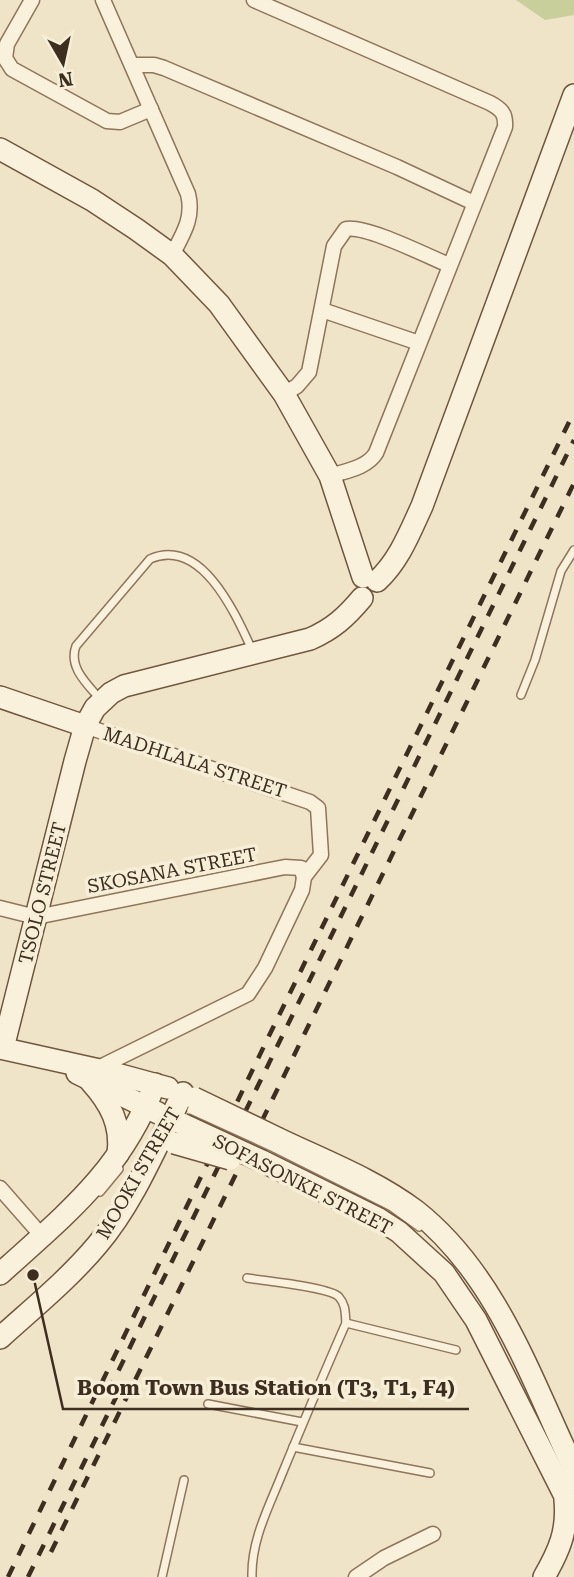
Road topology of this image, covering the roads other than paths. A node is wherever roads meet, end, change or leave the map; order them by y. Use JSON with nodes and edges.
{"nodes":[{"id":1,"x":32,"y":0,"type":"edge"},
{"id":2,"x":103,"y":0,"type":"edge"},
{"id":3,"x":254,"y":0,"type":"edge"},
{"id":4,"x":3,"y":42,"type":"edge"},
{"id":5,"x":132,"y":65,"type":"junction"},
{"id":6,"x":574,"y":95,"type":"edge"},
{"id":7,"x":151,"y":109,"type":"junction"},
{"id":8,"x":0,"y":149,"type":"edge"},
{"id":9,"x":474,"y":203,"type":"junction"},
{"id":10,"x":172,"y":255,"type":"junction"},
{"id":11,"x":449,"y":265,"type":"junction"},
{"id":12,"x":322,"y":310,"type":"junction"},
{"id":13,"x":419,"y":343,"type":"junction"},
{"id":14,"x":284,"y":394,"type":"junction"},
{"id":15,"x":330,"y":476,"type":"junction"},
{"id":16,"x":574,"y":550,"type":"edge"},
{"id":17,"x":367,"y":585,"type":"junction"},
{"id":18,"x":253,"y":652,"type":"junction"},
{"id":19,"x":521,"y":695,"type":"dead end"},
{"id":20,"x":0,"y":697,"type":"edge"},
{"id":21,"x":101,"y":702,"type":"junction"},
{"id":22,"x":85,"y":726,"type":"junction"},
{"id":23,"x":304,"y":877,"type":"junction"},
{"id":24,"x":0,"y":908,"type":"edge"},
{"id":25,"x":36,"y":917,"type":"junction"},
{"id":26,"x":1,"y":1053,"type":"edge"},
{"id":27,"x":92,"y":1074,"type":"junction"},
{"id":28,"x":169,"y":1113,"type":"junction"},
{"id":29,"x":267,"y":1154,"type":"junction"},
{"id":30,"x":121,"y":1160,"type":"junction"},
{"id":31,"x":0,"y":1188,"type":"edge"},
{"id":32,"x":96,"y":1197,"type":"dead end"},
{"id":33,"x":71,"y":1222,"type":"dead end"},
{"id":34,"x":42,"y":1236,"type":"junction"},
{"id":35,"x":429,"y":1236,"type":"dead end"},
{"id":36,"x":73,"y":1259,"type":"dead end"},
{"id":37,"x":0,"y":1275,"type":"edge"},
{"id":38,"x":247,"y":1278,"type":"dead end"},
{"id":39,"x":0,"y":1286,"type":"edge"},
{"id":40,"x":27,"y":1301,"type":"dead end"},
{"id":41,"x":486,"y":1307,"type":"dead end"},
{"id":42,"x":492,"y":1318,"type":"dead end"},
{"id":43,"x":346,"y":1323,"type":"junction"},
{"id":44,"x":0,"y":1326,"type":"edge"},
{"id":45,"x":0,"y":1338,"type":"edge"},
{"id":46,"x":456,"y":1350,"type":"dead end"},
{"id":47,"x":208,"y":1404,"type":"dead end"},
{"id":48,"x":540,"y":1406,"type":"junction"},
{"id":49,"x":302,"y":1422,"type":"junction"},
{"id":50,"x":574,"y":1442,"type":"edge"},
{"id":51,"x":293,"y":1447,"type":"junction"},
{"id":52,"x":574,"y":1469,"type":"edge"},
{"id":53,"x":430,"y":1473,"type":"dead end"},
{"id":54,"x":184,"y":1480,"type":"dead end"},
{"id":55,"x":572,"y":1500,"type":"edge"},
{"id":56,"x":433,"y":1534,"type":"dead end"},
{"id":57,"x":574,"y":1548,"type":"edge"},
{"id":58,"x":162,"y":1577,"type":"edge"},
{"id":59,"x":252,"y":1577,"type":"edge"},
{"id":60,"x":356,"y":1577,"type":"edge"},
{"id":61,"x":544,"y":1577,"type":"edge"},
{"id":62,"x":556,"y":1577,"type":"edge"}],
"edges":[{"from":1,"to":4,"type":"street"},
{"from":2,"to":5,"type":"street"},
{"from":3,"to":9,"type":"street"},
{"from":4,"to":7,"type":"street"},
{"from":5,"to":7,"type":"street"},
{"from":5,"to":9,"type":"street"},
{"from":6,"to":17,"type":"main road"},
{"from":7,"to":10,"type":"street"},
{"from":8,"to":10,"type":"main road"},
{"from":9,"to":11,"type":"street"},
{"from":10,"to":14,"type":"main road"},
{"from":11,"to":12,"type":"street"},
{"from":11,"to":13,"type":"street"},
{"from":12,"to":13,"type":"street"},
{"from":12,"to":14,"type":"street"},
{"from":13,"to":15,"type":"street"},
{"from":14,"to":15,"type":"main road"},
{"from":15,"to":17,"type":"main road"},
{"from":16,"to":19,"type":"lane"},
{"from":17,"to":18,"type":"main road"},
{"from":18,"to":21,"type":"main road"},
{"from":18,"to":21,"type":"lane"},
{"from":20,"to":22,"type":"main road","name":"MADHLALA STREET"},
{"from":21,"to":22,"type":"main road","name":"TSOLO STREET"},
{"from":22,"to":23,"type":"street","name":"MADHLALA STREET"},
{"from":22,"to":25,"type":"main road","name":"TSOLO STREET"},
{"from":23,"to":25,"type":"street","name":"SKOSANA STREET"},
{"from":23,"to":27,"type":"street","name":"MADHLALA STREET"},
{"from":24,"to":25,"type":"street","name":"SKOSANA STREET"},
{"from":25,"to":26,"type":"main road","name":"TSOLO STREET"},
{"from":26,"to":27,"type":"main road","name":"SOFASONKE STREET"},
{"from":27,"to":28,"type":"main road","name":"SOFASONKE STREET"},
{"from":27,"to":30,"type":"main road"},
{"from":28,"to":29,"type":"main road","name":"SOFASONKE STREET","bridge":true},
{"from":28,"to":29,"type":"main road","name":"SOFASONKE STREET","bridge":true},
{"from":28,"to":30,"type":"main road","name":"MOOKI STREET"},
{"from":28,"to":36,"type":"lane","name":"MOOKI STREET"},
{"from":28,"to":45,"type":"main road","name":"MOOKI STREET"},
{"from":29,"to":35,"type":"lane"},
{"from":29,"to":48,"type":"main road","name":"SOFASONKE STREET"},
{"from":29,"to":55,"type":"main road","name":"SOFASONKE STREET"},
{"from":29,"to":55,"type":"lane"},
{"from":30,"to":32,"type":"lane","name":"MOOKI STREET"},
{"from":30,"to":34,"type":"main road","name":"MOOKI STREET"},
{"from":31,"to":34,"type":"street"},
{"from":33,"to":39,"type":"lane","name":"MOOKI STREET"},
{"from":34,"to":37,"type":"main road","name":"MOOKI STREET"},
{"from":38,"to":43,"type":"lane"},
{"from":40,"to":44,"type":"lane"},
{"from":41,"to":42,"type":"lane"},
{"from":43,"to":46,"type":"lane"},
{"from":43,"to":49,"type":"lane"},
{"from":47,"to":49,"type":"lane"},
{"from":48,"to":50,"type":"main road"},
{"from":48,"to":52,"type":"main road","name":"SOFASONKE STREET"},
{"from":48,"to":55,"type":"lane"},
{"from":49,"to":51,"type":"lane"},
{"from":51,"to":53,"type":"lane"},
{"from":51,"to":59,"type":"lane"},
{"from":54,"to":58,"type":"lane"},
{"from":55,"to":61,"type":"main road"},
{"from":56,"to":60,"type":"street"},
{"from":57,"to":62,"type":"main road"}]}
